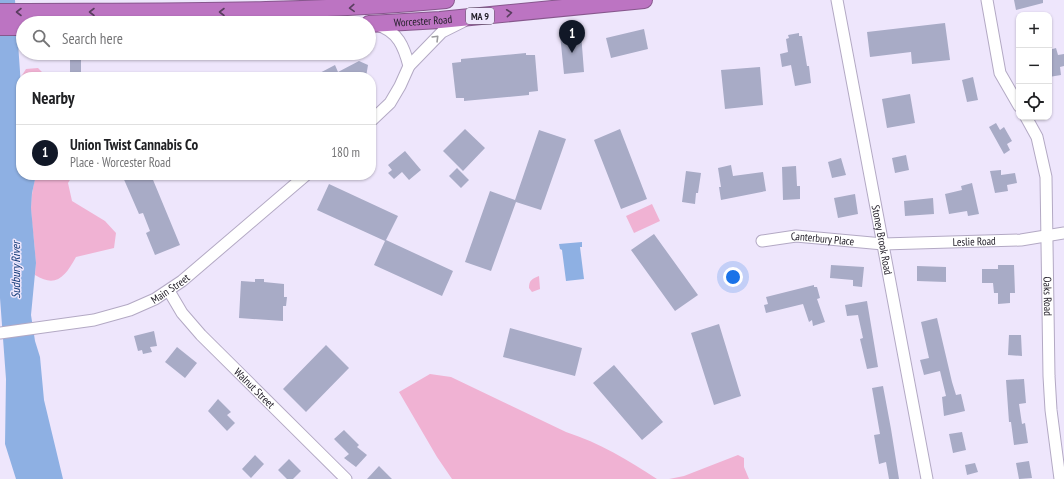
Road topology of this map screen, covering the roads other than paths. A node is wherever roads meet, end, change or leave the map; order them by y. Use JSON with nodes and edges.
{"nodes":[{"id":1,"x":446,"y":0,"type":"edge"},
{"id":2,"x":644,"y":0,"type":"edge"},
{"id":3,"x":837,"y":0,"type":"edge"},
{"id":4,"x":987,"y":0,"type":"edge"},
{"id":5,"x":587,"y":3,"type":"edge"},
{"id":6,"x":0,"y":12,"type":"edge"},
{"id":7,"x":472,"y":17,"type":"junction"},
{"id":8,"x":376,"y":24,"type":"edge"},
{"id":9,"x":376,"y":25,"type":"edge"},
{"id":10,"x":0,"y":27,"type":"edge"},
{"id":11,"x":16,"y":27,"type":"edge"},
{"id":12,"x":409,"y":66,"type":"junction"},
{"id":13,"x":1016,"y":101,"type":"edge"},
{"id":14,"x":376,"y":116,"type":"edge"},
{"id":15,"x":1028,"y":120,"type":"edge"},
{"id":16,"x":300,"y":180,"type":"edge"},
{"id":17,"x":1064,"y":233,"type":"edge"},
{"id":18,"x":1048,"y":237,"type":"junction"},
{"id":19,"x":762,"y":241,"type":"dead end"},
{"id":20,"x":883,"y":244,"type":"junction"},
{"id":21,"x":169,"y":291,"type":"junction"},
{"id":22,"x":0,"y":334,"type":"edge"},
{"id":23,"x":346,"y":479,"type":"edge"},
{"id":24,"x":926,"y":479,"type":"edge"},
{"id":25,"x":1060,"y":479,"type":"edge"}],
"edges":[{"from":1,"to":6,"type":"highway","name":"Worcester Road","one_way":true},
{"from":2,"to":5,"type":"highway","name":"Worcester Road","number":"MA 9"},
{"from":3,"to":20,"type":"street","name":"Stoney Brook Road"},
{"from":4,"to":13,"type":"street"},
{"from":7,"to":5,"type":"highway","name":"Worcester Road","number":"MA 9","one_way":true},
{"from":7,"to":8,"type":"highway","name":"Worcester Road","number":"MA 9"},
{"from":12,"to":7,"type":"street","one_way":true},
{"from":9,"to":12,"type":"street"},
{"from":10,"to":11,"type":"highway"},
{"from":12,"to":14,"type":"street"},
{"from":15,"to":18,"type":"street","name":"Oaks Road"},
{"from":16,"to":21,"type":"street","name":"Main Street"},
{"from":17,"to":18,"type":"street","name":"Leslie Road"},
{"from":18,"to":20,"type":"street","name":"Leslie Road"},
{"from":18,"to":25,"type":"street","name":"Oaks Road"},
{"from":19,"to":20,"type":"street","name":"Canterbury Place"},
{"from":20,"to":24,"type":"street","name":"Stoney Brook Road"},
{"from":21,"to":22,"type":"street","name":"Main Street"},
{"from":21,"to":23,"type":"street","name":"Walnut Street"}]}
